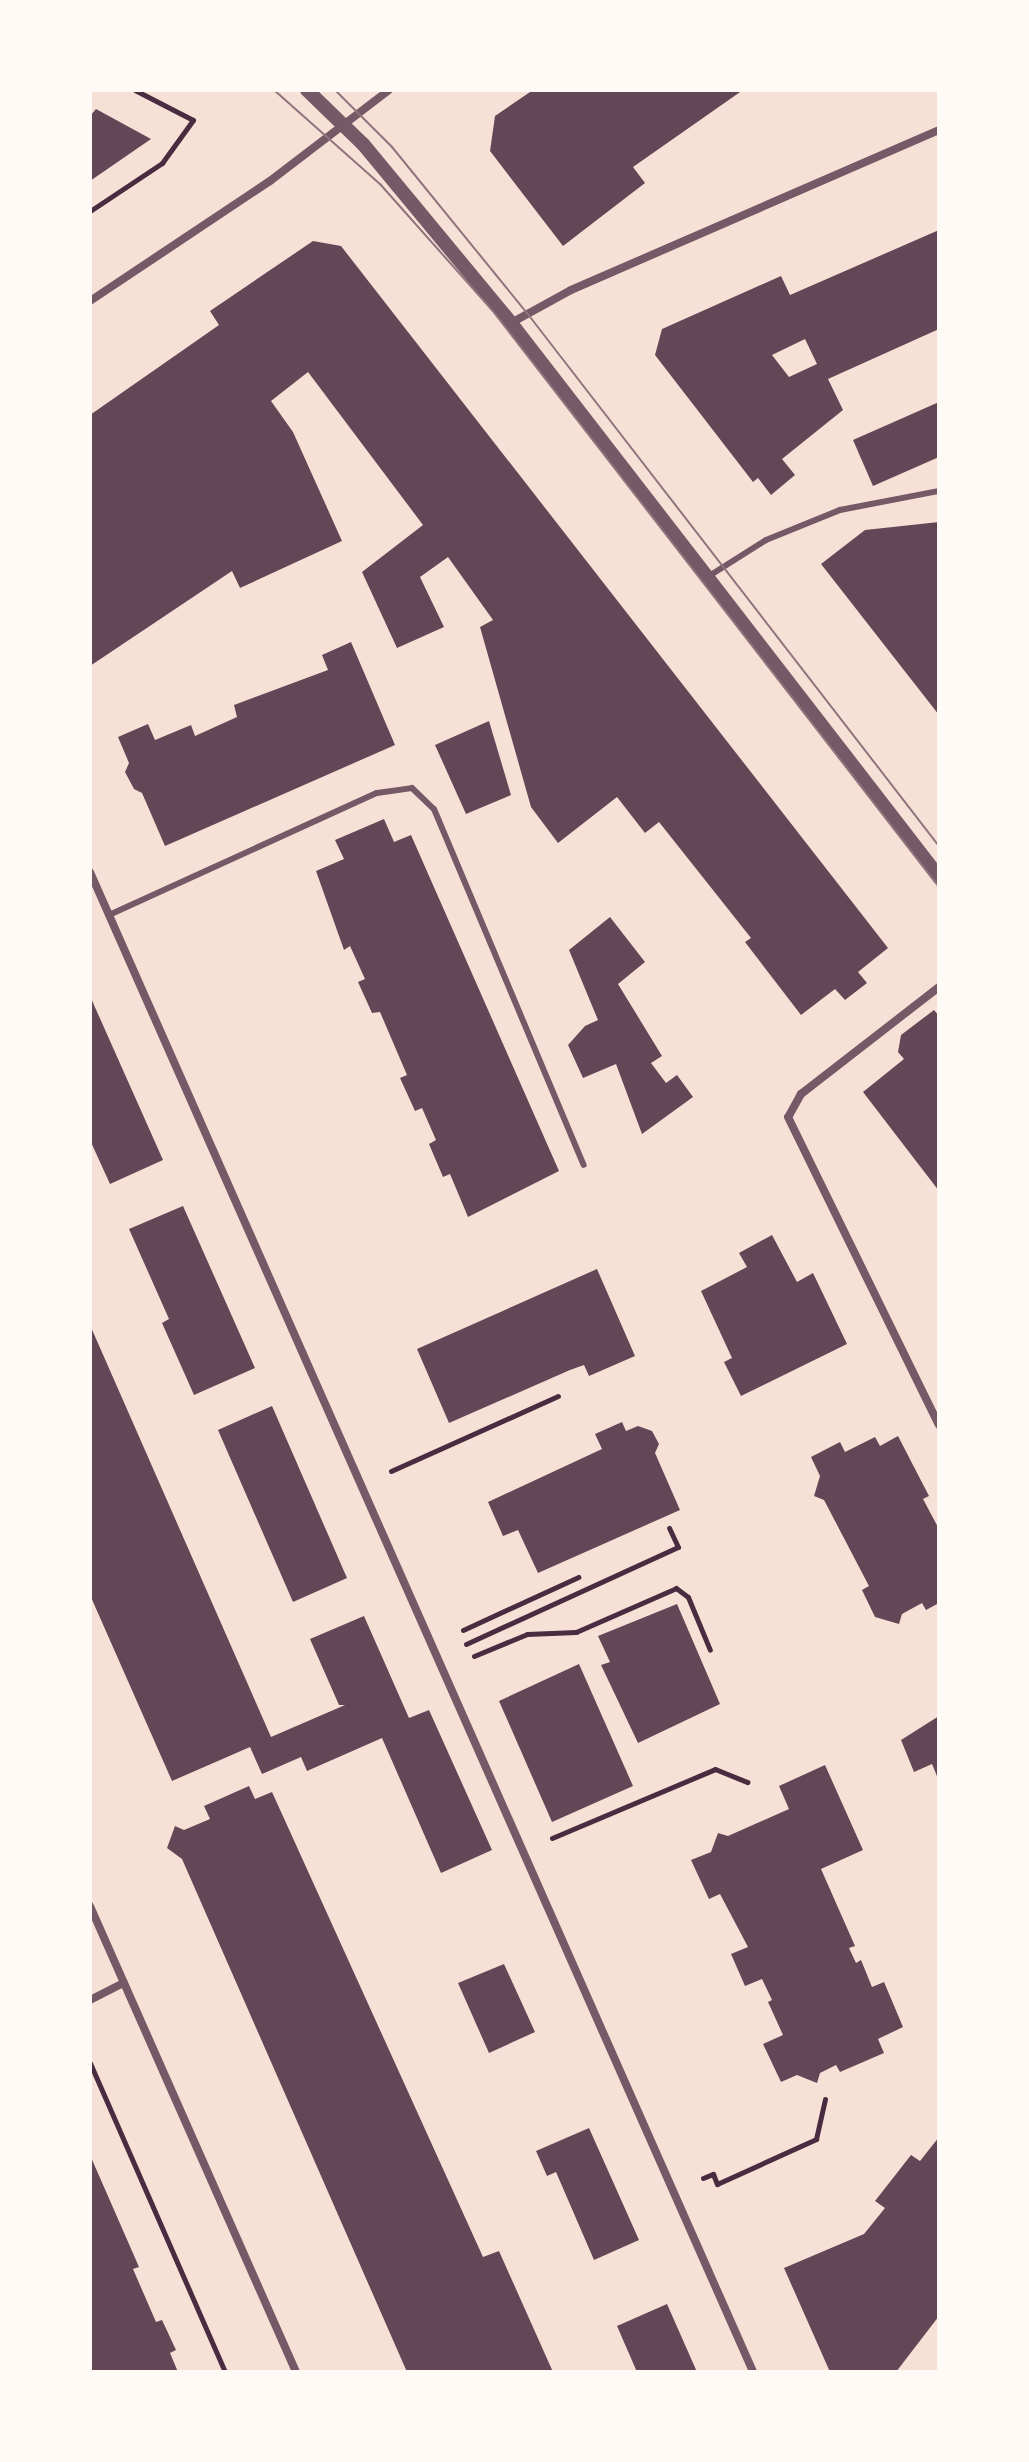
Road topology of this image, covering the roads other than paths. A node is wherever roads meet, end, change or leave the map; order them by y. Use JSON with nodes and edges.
{"nodes":[{"id":1,"x":307,"y":90,"type":"edge"},
{"id":2,"x":389,"y":90,"type":"edge"},
{"id":3,"x":345,"y":125,"type":"junction"},
{"id":4,"x":939,"y":130,"type":"edge"},
{"id":5,"x":90,"y":301,"type":"edge"},
{"id":6,"x":511,"y":323,"type":"junction"},
{"id":7,"x":939,"y":491,"type":"edge"},
{"id":8,"x":708,"y":576,"type":"junction"},
{"id":9,"x":90,"y":872,"type":"edge"},
{"id":10,"x":938,"y":874,"type":"edge"},
{"id":11,"x":109,"y":915,"type":"junction"},
{"id":12,"x":939,"y":987,"type":"edge"},
{"id":13,"x":584,"y":1165,"type":"dead end"},
{"id":14,"x":939,"y":1425,"type":"edge"},
{"id":15,"x":90,"y":1906,"type":"edge"},
{"id":16,"x":124,"y":1983,"type":"junction"},
{"id":17,"x":90,"y":2000,"type":"edge"},
{"id":18,"x":296,"y":2372,"type":"edge"},
{"id":19,"x":753,"y":2372,"type":"edge"}],
"edges":[{"from":1,"to":3,"type":"street"},
{"from":2,"to":3,"type":"street"},
{"from":3,"to":5,"type":"street"},
{"from":3,"to":6,"type":"street"},
{"from":4,"to":6,"type":"street"},
{"from":6,"to":8,"type":"street"},
{"from":7,"to":8,"type":"lane"},
{"from":8,"to":10,"type":"street"},
{"from":9,"to":11,"type":"street"},
{"from":11,"to":13,"type":"lane"},
{"from":11,"to":19,"type":"street"},
{"from":12,"to":14,"type":"street"},
{"from":15,"to":16,"type":"street"},
{"from":16,"to":17,"type":"street"},
{"from":16,"to":18,"type":"street"}]}
